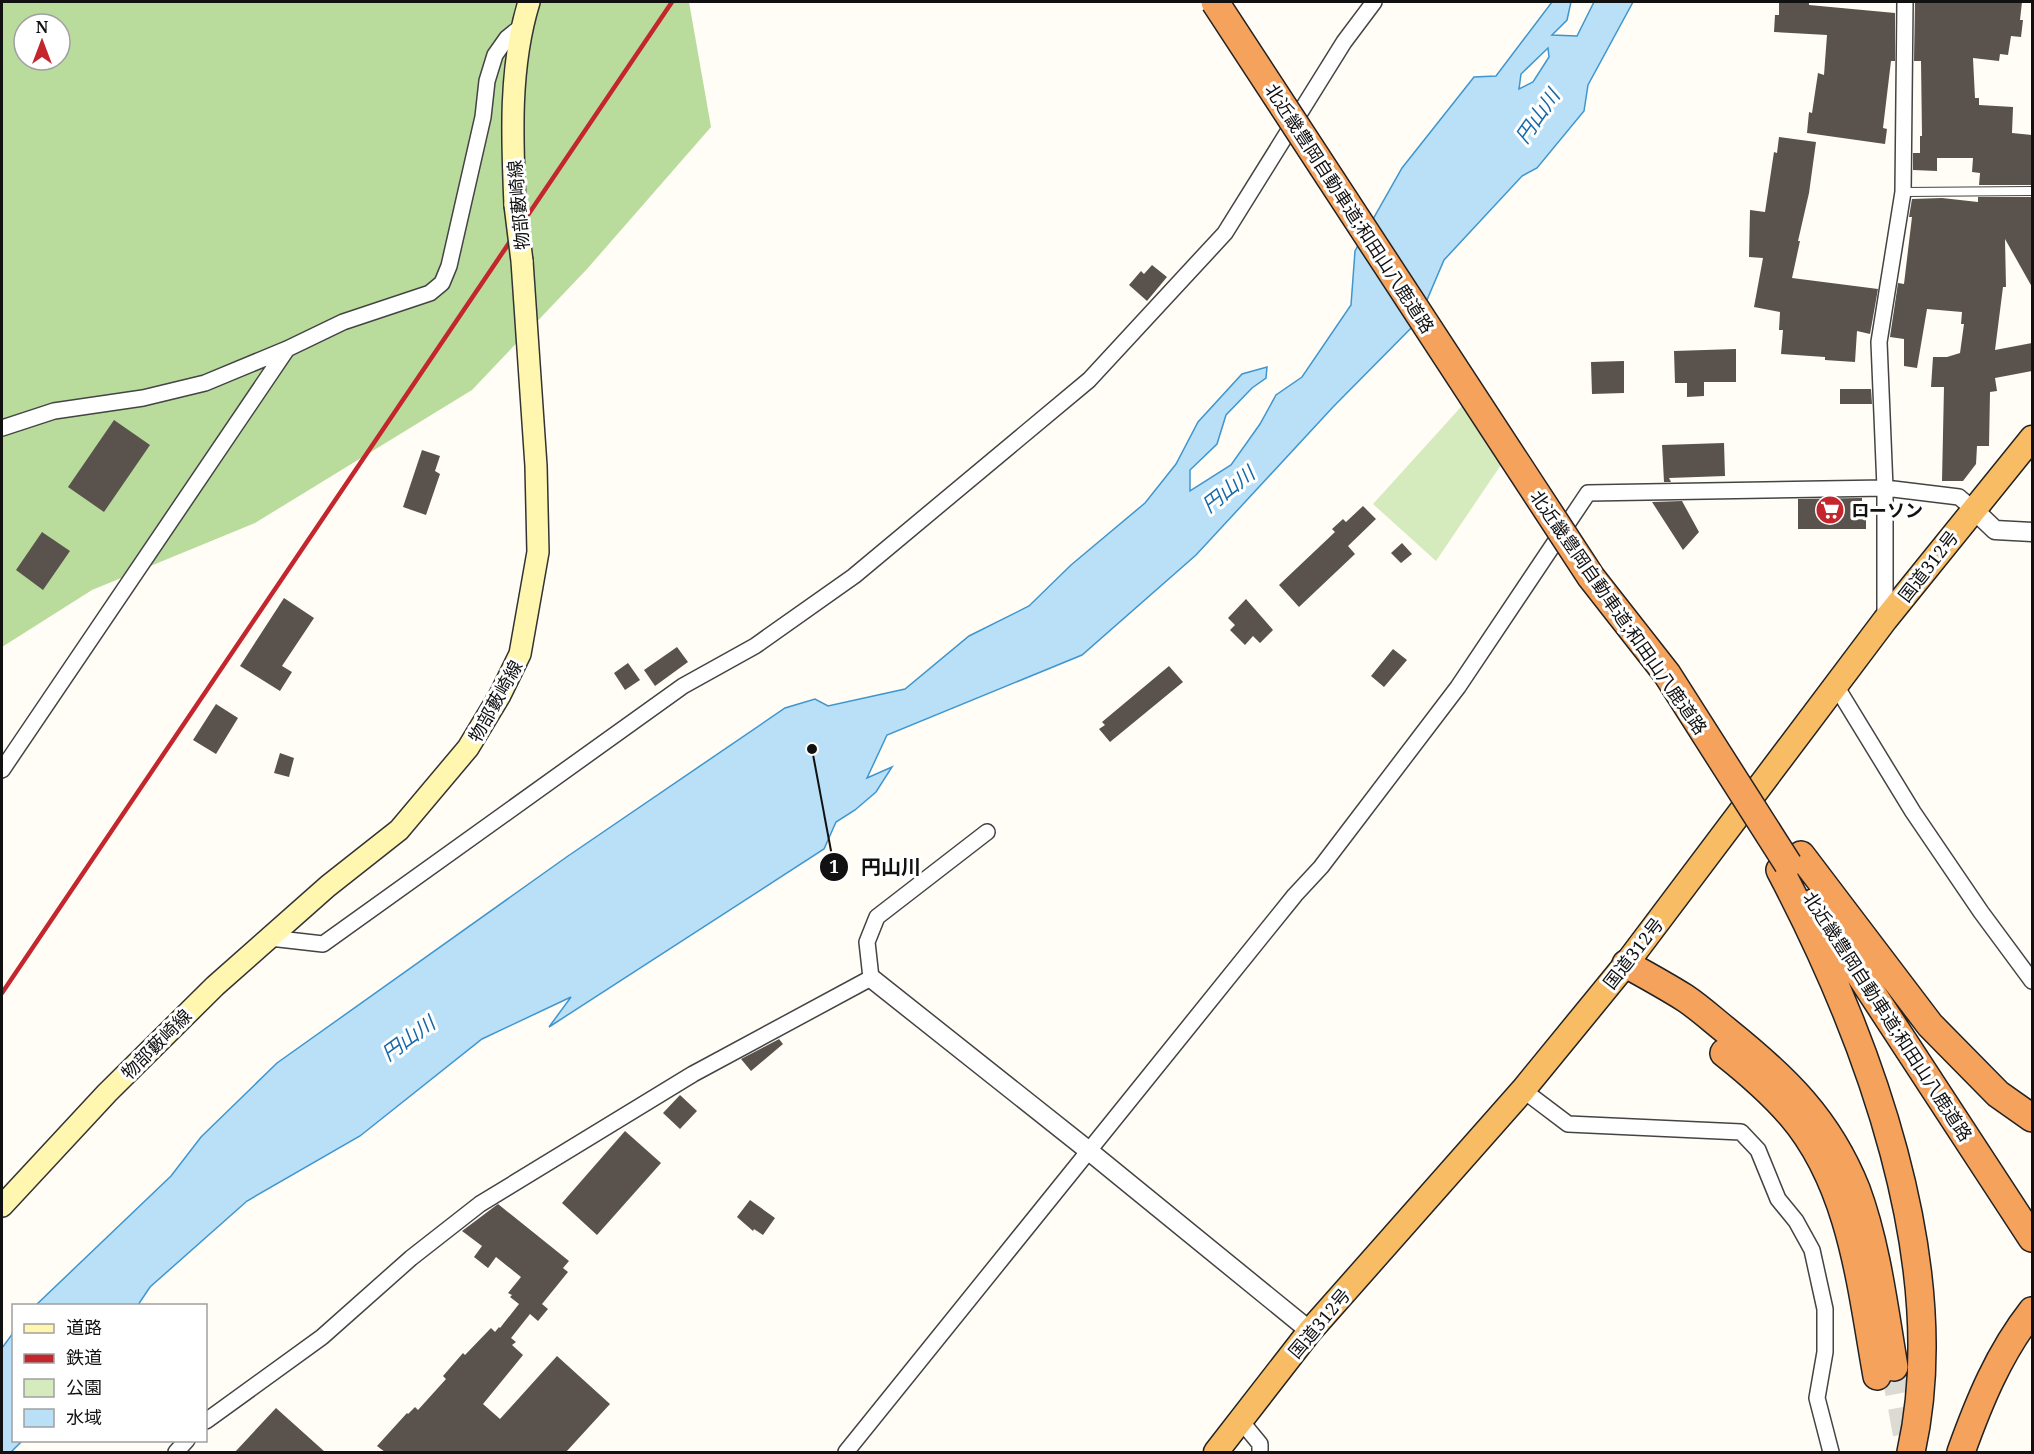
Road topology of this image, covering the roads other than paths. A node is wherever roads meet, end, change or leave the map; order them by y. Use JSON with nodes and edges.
{"nodes":[{"id":1,"x":529,"y":2,"type":"edge"},
{"id":2,"x":1215,"y":2,"type":"edge"},
{"id":3,"x":1374,"y":2,"type":"edge"},
{"id":4,"x":1905,"y":2,"type":"edge"},
{"id":5,"x":522,"y":26,"type":"junction"},
{"id":6,"x":2032,"y":191,"type":"edge"},
{"id":7,"x":1903,"y":192,"type":"junction"},
{"id":8,"x":286,"y":349,"type":"junction"},
{"id":9,"x":2,"y":428,"type":"edge"},
{"id":10,"x":2032,"y":438,"type":"edge"},
{"id":11,"x":1885,"y":488,"type":"junction"},
{"id":12,"x":1973,"y":509,"type":"junction"},
{"id":13,"x":2032,"y":532,"type":"edge"},
{"id":14,"x":1591,"y":577,"type":"junction"},
{"id":15,"x":1885,"y":620,"type":"junction"},
{"id":16,"x":1836,"y":686,"type":"junction"},
{"id":17,"x":2,"y":770,"type":"edge"},
{"id":18,"x":987,"y":832,"type":"dead end"},
{"id":19,"x":1789,"y":863,"type":"junction"},
{"id":20,"x":270,"y":938,"type":"junction"},
{"id":21,"x":1626,"y":964,"type":"junction"},
{"id":22,"x":871,"y":978,"type":"junction"},
{"id":23,"x":2032,"y":981,"type":"edge"},
{"id":24,"x":1523,"y":1090,"type":"junction"},
{"id":25,"x":2032,"y":1118,"type":"edge"},
{"id":26,"x":1089,"y":1151,"type":"junction"},
{"id":27,"x":2,"y":1206,"type":"edge"},
{"id":28,"x":2029,"y":1231,"type":"edge"},
{"id":29,"x":2032,"y":1311,"type":"edge"},
{"id":30,"x":1311,"y":1331,"type":"junction"},
{"id":31,"x":1885,"y":1371,"type":"tunnel mouth"},
{"id":32,"x":207,"y":1420,"type":"edge"},
{"id":33,"x":1241,"y":1422,"type":"junction"},
{"id":34,"x":846,"y":1452,"type":"edge"},
{"id":35,"x":1216,"y":1452,"type":"edge"},
{"id":36,"x":1260,"y":1452,"type":"edge"},
{"id":37,"x":1831,"y":1452,"type":"edge"},
{"id":38,"x":1911,"y":1452,"type":"edge"},
{"id":39,"x":1961,"y":1452,"type":"edge"}],
"edges":[{"from":1,"to":5,"type":"main road","name":"物部藪崎線"},
{"from":2,"to":14,"type":"highway","name":"北近畿豊岡自動車道;和田山八鹿道路","bridge":true},
{"from":3,"to":20,"type":"street"},
{"from":4,"to":7,"type":"street"},
{"from":5,"to":8,"type":"street"},
{"from":5,"to":20,"type":"main road","name":"物部藪崎線","bridge":true},
{"from":6,"to":7,"type":"lane"},
{"from":7,"to":11,"type":"street"},
{"from":8,"to":9,"type":"street"},
{"from":8,"to":17,"type":"street"},
{"from":10,"to":12,"type":"highway","name":"国道312号"},
{"from":11,"to":12,"type":"street"},
{"from":11,"to":15,"type":"street"},
{"from":11,"to":26,"type":"street"},
{"from":12,"to":13,"type":"street"},
{"from":12,"to":15,"type":"highway","name":"国道312号"},
{"from":14,"to":19,"type":"highway","name":"北近畿豊岡自動車道;和田山八鹿道路","bridge":true},
{"from":14,"to":19,"type":"highway","bridge":true},
{"from":15,"to":16,"type":"highway","name":"国道312号"},
{"from":16,"to":21,"type":"highway","name":"国道312号"},
{"from":16,"to":23,"type":"street"},
{"from":18,"to":22,"type":"street"},
{"from":19,"to":25,"type":"highway"},
{"from":19,"to":28,"type":"highway","name":"北近畿豊岡自動車道;和田山八鹿道路"},
{"from":19,"to":38,"type":"highway"},
{"from":20,"to":27,"type":"main road","name":"物部藪崎線"},
{"from":21,"to":24,"type":"highway","name":"国道312号"},
{"from":21,"to":31,"type":"highway"},
{"from":22,"to":26,"type":"street"},
{"from":22,"to":32,"type":"street"},
{"from":24,"to":30,"type":"highway","name":"国道312号"},
{"from":24,"to":37,"type":"street"},
{"from":26,"to":30,"type":"street"},
{"from":26,"to":34,"type":"street"},
{"from":29,"to":39,"type":"highway"},
{"from":30,"to":33,"type":"highway","name":"国道312号"},
{"from":33,"to":35,"type":"highway","name":"国道312号"},
{"from":33,"to":36,"type":"street"}]}
